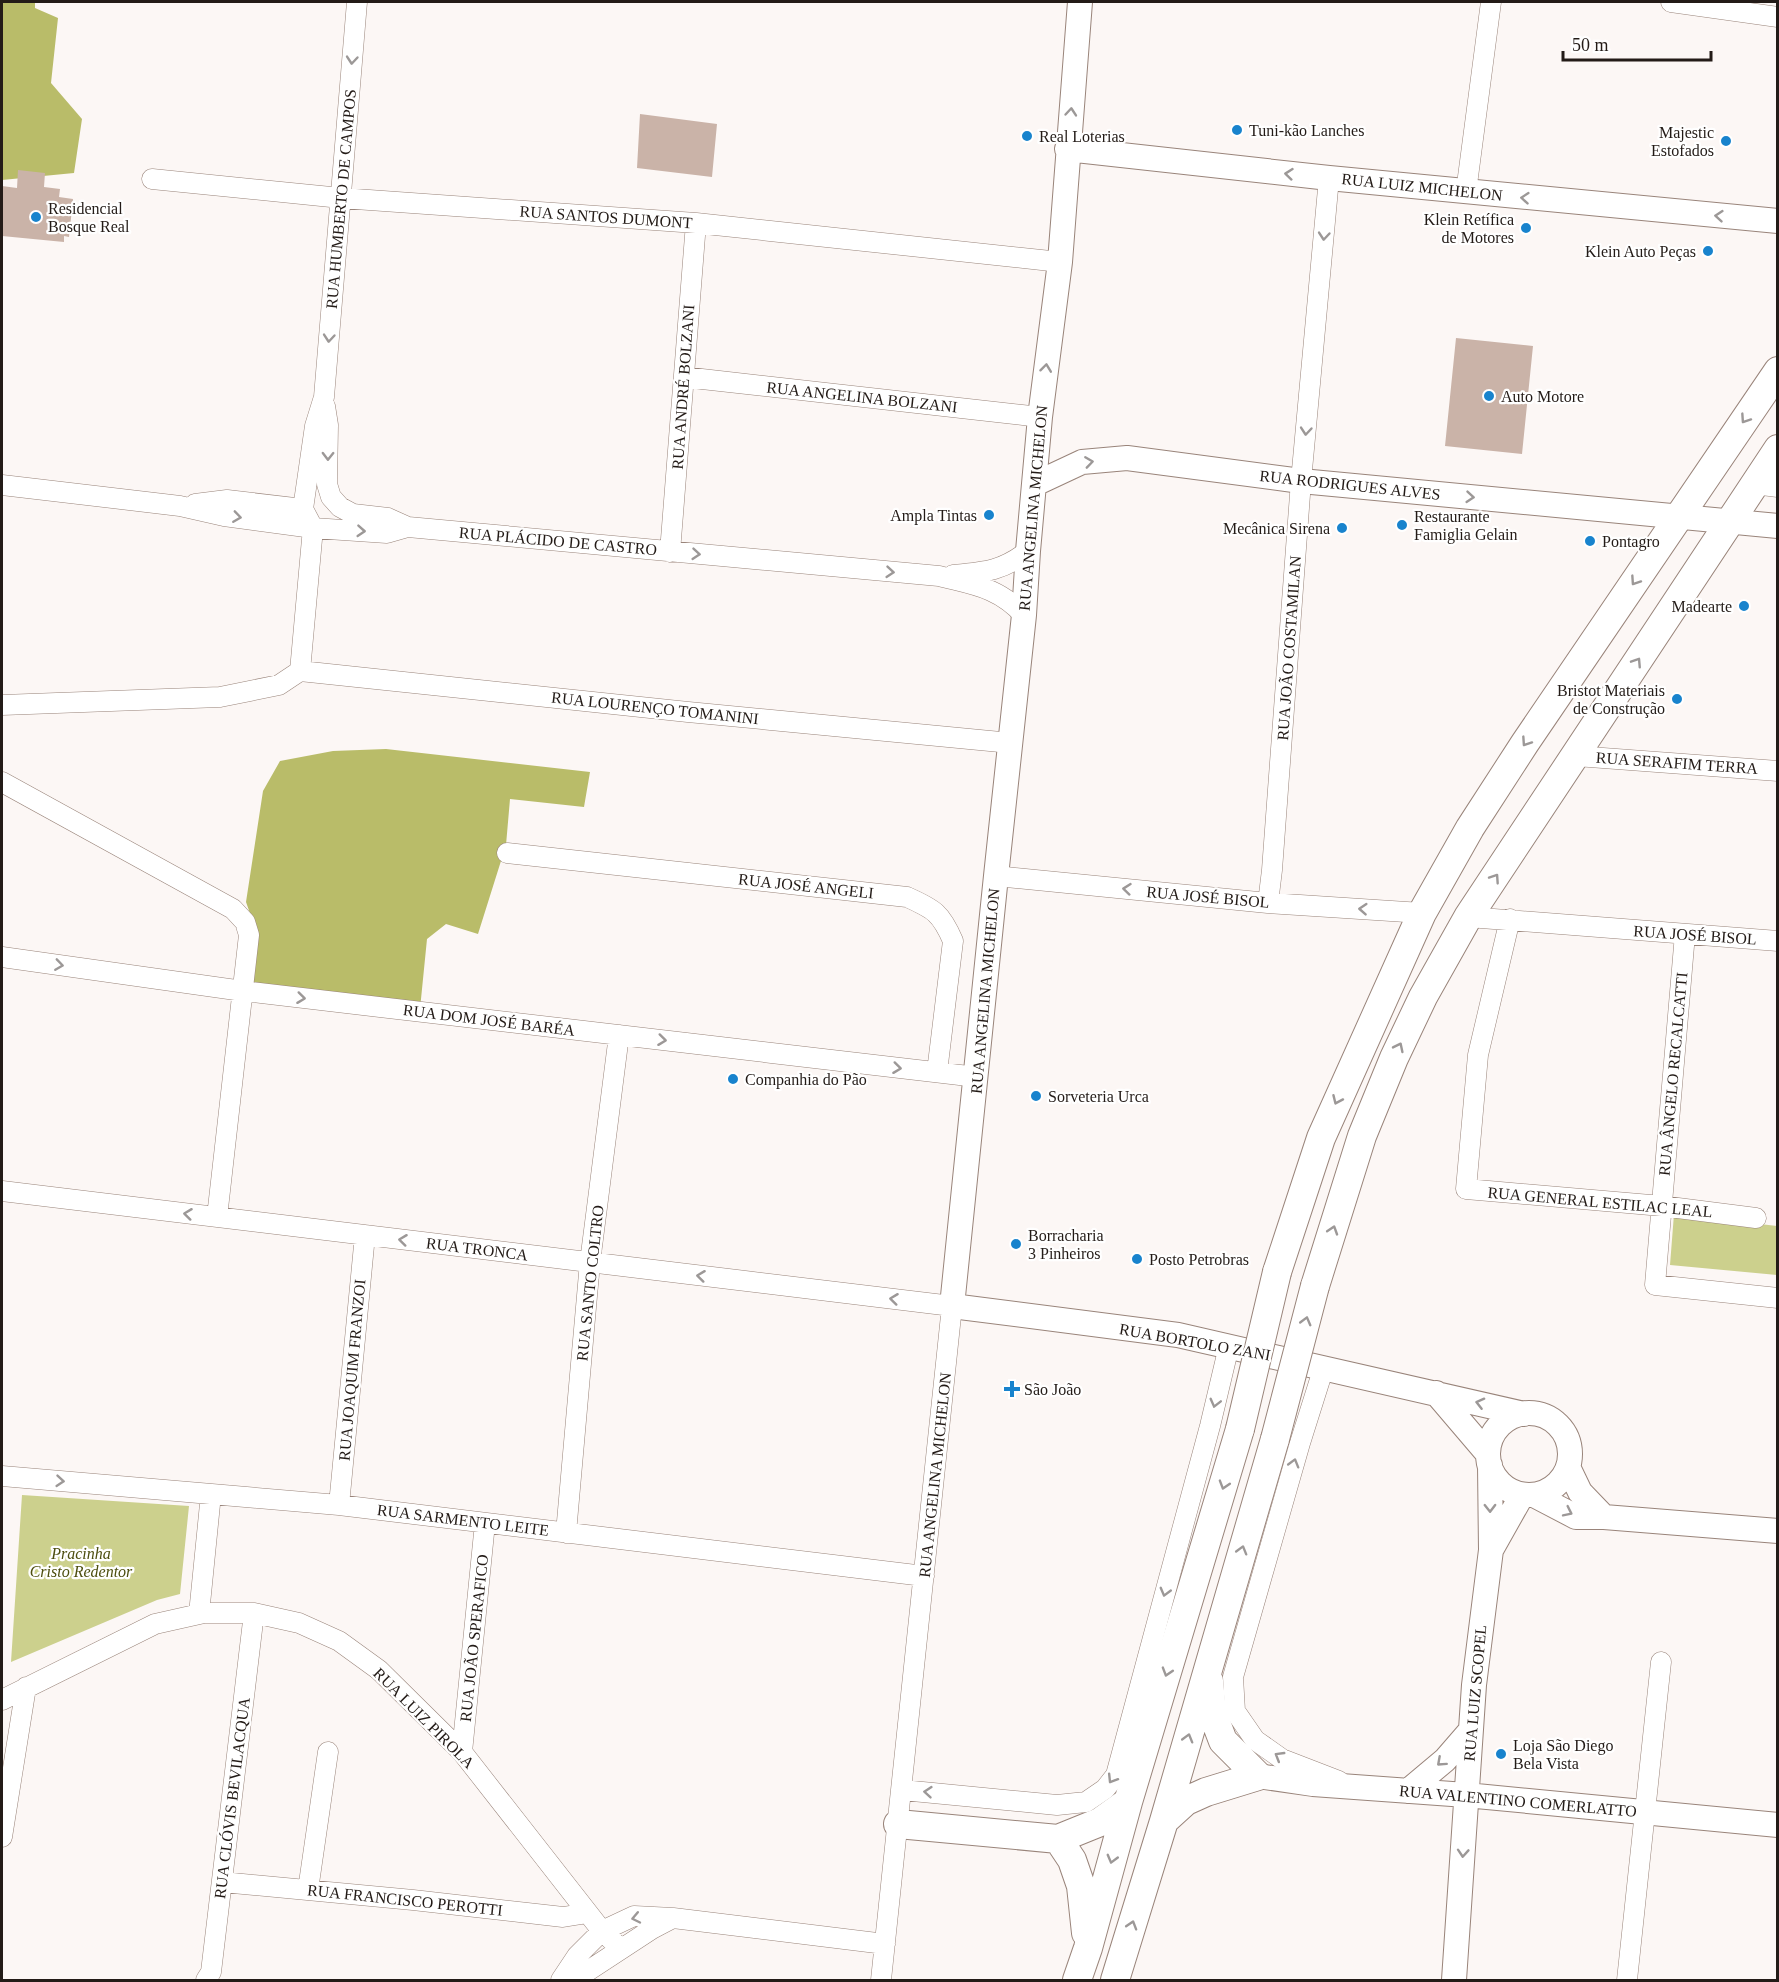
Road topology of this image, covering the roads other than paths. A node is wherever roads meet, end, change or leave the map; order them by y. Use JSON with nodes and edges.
{"nodes":[{"id":1,"x":357,"y":2,"type":"edge"},
{"id":2,"x":1080,"y":2,"type":"edge"},
{"id":3,"x":1491,"y":2,"type":"edge"},
{"id":4,"x":1671,"y":2,"type":"edge"},
{"id":5,"x":1778,"y":17,"type":"edge"},
{"id":6,"x":1067,"y":149,"type":"junction"},
{"id":7,"x":1329,"y":178,"type":"junction"},
{"id":8,"x":153,"y":179,"type":"dead end"},
{"id":9,"x":1466,"y":192,"type":"junction"},
{"id":10,"x":341,"y":198,"type":"junction"},
{"id":11,"x":1778,"y":221,"type":"edge"},
{"id":12,"x":696,"y":223,"type":"junction"},
{"id":13,"x":1060,"y":262,"type":"junction"},
{"id":14,"x":1778,"y":371,"type":"edge"},
{"id":15,"x":684,"y":377,"type":"junction"},
{"id":16,"x":324,"y":397,"type":"junction"},
{"id":17,"x":1040,"y":417,"type":"junction"},
{"id":18,"x":1778,"y":449,"type":"edge"},
{"id":19,"x":1301,"y":482,"type":"junction"},
{"id":20,"x":1035,"y":484,"type":"junction"},
{"id":21,"x":2,"y":485,"type":"edge"},
{"id":22,"x":1766,"y":485,"type":"edge"},
{"id":23,"x":180,"y":506,"type":"junction"},
{"id":24,"x":303,"y":509,"type":"junction"},
{"id":25,"x":1678,"y":517,"type":"junction"},
{"id":26,"x":1729,"y":521,"type":"junction"},
{"id":27,"x":1778,"y":526,"type":"edge"},
{"id":28,"x":408,"y":527,"type":"junction"},
{"id":29,"x":313,"y":528,"type":"junction"},
{"id":30,"x":1028,"y":551,"type":"junction"},
{"id":31,"x":670,"y":552,"type":"junction"},
{"id":32,"x":939,"y":576,"type":"junction"},
{"id":33,"x":1024,"y":615,"type":"junction"},
{"id":34,"x":300,"y":671,"type":"junction"},
{"id":35,"x":2,"y":705,"type":"edge"},
{"id":36,"x":1011,"y":743,"type":"junction"},
{"id":37,"x":1576,"y":756,"type":"junction"},
{"id":38,"x":1778,"y":771,"type":"edge"},
{"id":39,"x":2,"y":782,"type":"edge"},
{"id":40,"x":507,"y":853,"type":"dead end"},
{"id":41,"x":996,"y":876,"type":"junction"},
{"id":42,"x":1268,"y":903,"type":"junction"},
{"id":43,"x":1422,"y":913,"type":"junction"},
{"id":44,"x":1468,"y":917,"type":"junction"},
{"id":45,"x":1510,"y":919,"type":"junction"},
{"id":46,"x":1685,"y":934,"type":"junction"},
{"id":47,"x":1778,"y":941,"type":"edge"},
{"id":48,"x":2,"y":957,"type":"edge"},
{"id":49,"x":243,"y":991,"type":"junction"},
{"id":50,"x":619,"y":1035,"type":"junction"},
{"id":51,"x":937,"y":1072,"type":"junction"},
{"id":52,"x":977,"y":1077,"type":"junction"},
{"id":53,"x":2,"y":1191,"type":"edge"},
{"id":54,"x":1662,"y":1206,"type":"junction"},
{"id":55,"x":218,"y":1217,"type":"junction"},
{"id":56,"x":1756,"y":1218,"type":"dead end"},
{"id":57,"x":365,"y":1235,"type":"junction"},
{"id":58,"x":590,"y":1262,"type":"junction"},
{"id":59,"x":1778,"y":1298,"type":"edge"},
{"id":60,"x":952,"y":1306,"type":"junction"},
{"id":61,"x":1229,"y":1346,"type":"junction"},
{"id":62,"x":1323,"y":1370,"type":"junction"},
{"id":63,"x":1436,"y":1393,"type":"junction"},
{"id":64,"x":1524,"y":1414,"type":"junction"},
{"id":65,"x":1489,"y":1459,"type":"junction"},
{"id":66,"x":1568,"y":1467,"type":"junction"},
{"id":67,"x":2,"y":1476,"type":"edge"},
{"id":68,"x":211,"y":1494,"type":"junction"},
{"id":69,"x":1528,"y":1495,"type":"junction"},
{"id":70,"x":339,"y":1505,"type":"junction"},
{"id":71,"x":1604,"y":1517,"type":"junction"},
{"id":72,"x":485,"y":1523,"type":"junction"},
{"id":73,"x":1778,"y":1532,"type":"edge"},
{"id":74,"x":566,"y":1533,"type":"junction"},
{"id":75,"x":1491,"y":1550,"type":"junction"},
{"id":76,"x":924,"y":1576,"type":"junction"},
{"id":77,"x":254,"y":1613,"type":"junction"},
{"id":78,"x":199,"y":1614,"type":"junction"},
{"id":79,"x":1661,"y":1662,"type":"dead end"},
{"id":80,"x":1207,"y":1670,"type":"junction"},
{"id":81,"x":26,"y":1687,"type":"junction"},
{"id":82,"x":2,"y":1700,"type":"edge"},
{"id":83,"x":1472,"y":1730,"type":"junction"},
{"id":84,"x":328,"y":1752,"type":"dead end"},
{"id":85,"x":462,"y":1752,"type":"junction"},
{"id":86,"x":1258,"y":1776,"type":"junction"},
{"id":87,"x":1353,"y":1787,"type":"junction"},
{"id":88,"x":902,"y":1790,"type":"junction"},
{"id":89,"x":1408,"y":1791,"type":"junction"},
{"id":90,"x":1466,"y":1795,"type":"junction"},
{"id":91,"x":1128,"y":1802,"type":"junction"},
{"id":92,"x":1646,"y":1813,"type":"junction"},
{"id":93,"x":1164,"y":1821,"type":"junction"},
{"id":94,"x":898,"y":1824,"type":"junction"},
{"id":95,"x":1778,"y":1825,"type":"edge"},
{"id":96,"x":2,"y":1838,"type":"edge"},
{"id":97,"x":1058,"y":1839,"type":"junction"},
{"id":98,"x":222,"y":1882,"type":"junction"},
{"id":99,"x":308,"y":1890,"type":"junction"},
{"id":100,"x":588,"y":1913,"type":"junction"},
{"id":101,"x":673,"y":1918,"type":"junction"},
{"id":102,"x":602,"y":1931,"type":"junction"},
{"id":103,"x":885,"y":1944,"type":"junction"},
{"id":104,"x":1088,"y":1948,"type":"junction"},
{"id":105,"x":621,"y":1949,"type":"junction"},
{"id":106,"x":206,"y":1980,"type":"edge"},
{"id":107,"x":561,"y":1980,"type":"edge"},
{"id":108,"x":574,"y":1980,"type":"edge"},
{"id":109,"x":881,"y":1980,"type":"edge"},
{"id":110,"x":1077,"y":1980,"type":"edge"},
{"id":111,"x":1115,"y":1980,"type":"edge"},
{"id":112,"x":1454,"y":1980,"type":"edge"},
{"id":113,"x":1627,"y":1980,"type":"edge"}],
"edges":[{"from":1,"to":10,"type":"street","name":"RUA HUMBERTO DE CAMPOS","one_way":true},
{"from":6,"to":2,"type":"main road","name":"RUA ANGELINA MICHELON","one_way":true},
{"from":3,"to":9,"type":"street"},
{"from":4,"to":5,"type":"street"},
{"from":7,"to":6,"type":"main road","name":"RUA LUIZ MICHELON","one_way":true},
{"from":6,"to":13,"type":"main road","name":"RUA ANGELINA MICHELON"},
{"from":7,"to":9,"type":"main road","name":"RUA LUIZ MICHELON"},
{"from":7,"to":19,"type":"street","name":"RUA JOÃO COSTAMILAN","one_way":true},
{"from":8,"to":10,"type":"street","name":"RUA SANTOS DUMONT"},
{"from":11,"to":9,"type":"main road","name":"RUA LUIZ MICHELON","one_way":true},
{"from":10,"to":12,"type":"street","name":"RUA SANTOS DUMONT"},
{"from":10,"to":16,"type":"street","name":"RUA HUMBERTO DE CAMPOS","one_way":true},
{"from":12,"to":13,"type":"street","name":"RUA SANTOS DUMONT"},
{"from":12,"to":15,"type":"street","name":"RUA ANDRÉ BOLZANI"},
{"from":17,"to":13,"type":"main road","name":"RUA ANGELINA MICHELON","one_way":true},
{"from":14,"to":25,"type":"highway","one_way":true},
{"from":15,"to":17,"type":"street","name":"RUA ANGELINA BOLZANI"},
{"from":15,"to":31,"type":"street","name":"RUA ANDRÉ BOLZANI"},
{"from":16,"to":24,"type":"street","name":"RUA HUMBERTO DE CAMPOS"},
{"from":16,"to":28,"type":"street","name":"RUA HUMBERTO DE CAMPOS","one_way":true},
{"from":17,"to":20,"type":"main road","name":"RUA ANGELINA MICHELON"},
{"from":18,"to":22,"type":"highway"},
{"from":20,"to":19,"type":"main road","name":"RUA RODRIGUES ALVES","one_way":true},
{"from":19,"to":25,"type":"main road","name":"RUA RODRIGUES ALVES","one_way":true},
{"from":19,"to":42,"type":"street","name":"RUA JOÃO COSTAMILAN"},
{"from":20,"to":30,"type":"main road","name":"RUA ANGELINA MICHELON"},
{"from":21,"to":23,"type":"street","name":"RUA PLÁCIDO DE CASTRO"},
{"from":22,"to":26,"type":"highway"},
{"from":23,"to":24,"type":"street","name":"RUA PLÁCIDO DE CASTRO"},
{"from":23,"to":29,"type":"street","name":"RUA PLÁCIDO DE CASTRO","one_way":true},
{"from":24,"to":29,"type":"street"},
{"from":25,"to":26,"type":"main road","name":"RUA RODRIGUES ALVES"},
{"from":25,"to":43,"type":"highway","one_way":true},
{"from":26,"to":27,"type":"main road","name":"RUA RODRIGUES ALVES"},
{"from":37,"to":26,"type":"highway","one_way":true},
{"from":29,"to":28,"type":"street","name":"RUA PLÁCIDO DE CASTRO","one_way":true},
{"from":28,"to":31,"type":"street","name":"RUA PLÁCIDO DE CASTRO"},
{"from":29,"to":34,"type":"street"},
{"from":30,"to":32,"type":"street","name":"RUA PLÁCIDO DE CASTRO"},
{"from":30,"to":33,"type":"main road","name":"RUA ANGELINA MICHELON"},
{"from":31,"to":32,"type":"street","name":"RUA PLÁCIDO DE CASTRO","one_way":true},
{"from":32,"to":33,"type":"street","name":"RUA PLÁCIDO DE CASTRO"},
{"from":33,"to":36,"type":"main road","name":"RUA ANGELINA MICHELON"},
{"from":34,"to":35,"type":"street"},
{"from":34,"to":36,"type":"street","name":"RUA LOURENÇO TOMANINI"},
{"from":36,"to":41,"type":"main road","name":"RUA ANGELINA MICHELON"},
{"from":37,"to":38,"type":"street","name":"RUA SERAFIM TERRA"},
{"from":44,"to":37,"type":"highway","one_way":true},
{"from":39,"to":49,"type":"street"},
{"from":40,"to":51,"type":"street","name":"RUA JOSÉ ANGELI"},
{"from":42,"to":41,"type":"street","name":"RUA JOSÉ BISOL","one_way":true},
{"from":41,"to":52,"type":"main road","name":"RUA ANGELINA MICHELON"},
{"from":43,"to":42,"type":"street","name":"RUA JOSÉ BISOL","one_way":true},
{"from":43,"to":91,"type":"highway","one_way":true,"bridge":true},
{"from":44,"to":45,"type":"street","name":"RUA JOSÉ BISOL"},
{"from":80,"to":44,"type":"highway","one_way":true,"bridge":true},
{"from":45,"to":46,"type":"street","name":"RUA JOSÉ BISOL"},
{"from":45,"to":54,"type":"street","name":"RUA GENERAL ESTILAC LEAL"},
{"from":46,"to":47,"type":"street","name":"RUA JOSÉ BISOL"},
{"from":46,"to":54,"type":"street","name":"RUA ÂNGELO RECALCATTI"},
{"from":48,"to":49,"type":"street","name":"RUA DOM JOSÉ BARÉA","one_way":true},
{"from":49,"to":50,"type":"street","name":"RUA DOM JOSÉ BARÉA","one_way":true},
{"from":49,"to":55,"type":"street"},
{"from":50,"to":51,"type":"street","name":"RUA DOM JOSÉ BARÉA","one_way":true},
{"from":50,"to":58,"type":"street","name":"RUA SANTO COLTRO"},
{"from":51,"to":52,"type":"street","name":"RUA DOM JOSÉ BARÉA"},
{"from":52,"to":60,"type":"main road","name":"RUA ANGELINA MICHELON"},
{"from":55,"to":53,"type":"street","name":"RUA TRONCA","one_way":true},
{"from":54,"to":56,"type":"street","name":"RUA GENERAL ESTILAC LEAL"},
{"from":54,"to":59,"type":"street","name":"RUA ÂNGELO RECALCATTI"},
{"from":55,"to":57,"type":"street","name":"RUA TRONCA"},
{"from":58,"to":57,"type":"street","name":"RUA TRONCA","one_way":true},
{"from":57,"to":70,"type":"street","name":"RUA JOAQUIM FRANZOI"},
{"from":60,"to":58,"type":"street","name":"RUA TRONCA","one_way":true},
{"from":58,"to":74,"type":"street","name":"RUA SANTO COLTRO"},
{"from":60,"to":61,"type":"main road","name":"RUA BORTOLO ZANI"},
{"from":60,"to":76,"type":"street","name":"RUA ANGELINA MICHELON"},
{"from":61,"to":62,"type":"main road","name":"RUA BORTOLO ZANI"},
{"from":61,"to":88,"type":"street","one_way":true},
{"from":62,"to":63,"type":"main road","name":"RUA BORTOLO ZANI"},
{"from":87,"to":62,"type":"street","one_way":true},
{"from":64,"to":63,"type":"main road","name":"RUA BORTOLO ZANI","one_way":true},
{"from":63,"to":65,"type":"main road"},
{"from":64,"to":65,"type":"main road"},
{"from":64,"to":66,"type":"main road"},
{"from":65,"to":69,"type":"main road"},
{"from":65,"to":75,"type":"main road","name":"RUA LUIZ SCOPEL","one_way":true},
{"from":66,"to":69,"type":"main road"},
{"from":66,"to":71,"type":"main road"},
{"from":67,"to":68,"type":"street","name":"RUA SARMENTO LEITE","one_way":true},
{"from":68,"to":70,"type":"street","name":"RUA SARMENTO LEITE"},
{"from":68,"to":78,"type":"street"},
{"from":69,"to":71,"type":"main road","one_way":true},
{"from":69,"to":75,"type":"main road","name":"RUA LUIZ SCOPEL"},
{"from":70,"to":72,"type":"street","name":"RUA SARMENTO LEITE"},
{"from":71,"to":73,"type":"main road"},
{"from":72,"to":74,"type":"street","name":"RUA SARMENTO LEITE"},
{"from":72,"to":85,"type":"street","name":"RUA JOÃO SPERAFICO"},
{"from":74,"to":76,"type":"street","name":"RUA SARMENTO LEITE"},
{"from":75,"to":83,"type":"main road","name":"RUA LUIZ SCOPEL"},
{"from":76,"to":88,"type":"street","name":"RUA ANGELINA MICHELON"},
{"from":77,"to":78,"type":"street","name":"RUA LUIZ PIROLA"},
{"from":77,"to":85,"type":"street","name":"RUA LUIZ PIROLA"},
{"from":77,"to":98,"type":"street","name":"RUA CLÓVIS BEVILACQUA"},
{"from":78,"to":81,"type":"street","name":"RUA LUIZ PIROLA"},
{"from":79,"to":92,"type":"street"},
{"from":80,"to":86,"type":"highway"},
{"from":93,"to":80,"type":"highway","one_way":true},
{"from":81,"to":82,"type":"street","name":"RUA LUIZ PIROLA"},
{"from":81,"to":96,"type":"street"},
{"from":83,"to":89,"type":"main road","one_way":true},
{"from":83,"to":90,"type":"main road","name":"RUA LUIZ SCOPEL"},
{"from":84,"to":99,"type":"street"},
{"from":85,"to":100,"type":"street","name":"RUA LUIZ PIROLA"},
{"from":86,"to":87,"type":"main road","name":"RUA VALENTINO COMERLATTO"},
{"from":86,"to":93,"type":"highway"},
{"from":87,"to":89,"type":"main road","name":"RUA VALENTINO COMERLATTO"},
{"from":88,"to":94,"type":"street","name":"RUA ANGELINA MICHELON"},
{"from":89,"to":90,"type":"main road","name":"RUA VALENTINO COMERLATTO"},
{"from":90,"to":92,"type":"main road","name":"RUA VALENTINO COMERLATTO"},
{"from":90,"to":112,"type":"main road","name":"RUA LUIZ SCOPEL","one_way":true},
{"from":91,"to":97,"type":"highway"},
{"from":91,"to":104,"type":"highway","one_way":true},
{"from":92,"to":95,"type":"main road","name":"RUA VALENTINO COMERLATTO"},
{"from":92,"to":113,"type":"street"},
{"from":111,"to":93,"type":"highway","one_way":true},
{"from":94,"to":97,"type":"highway"},
{"from":94,"to":103,"type":"street","name":"RUA ANGELINA MICHELON"},
{"from":97,"to":104,"type":"highway"},
{"from":98,"to":99,"type":"street","name":"RUA FRANCISCO PEROTTI"},
{"from":98,"to":106,"type":"street","name":"RUA CLÓVIS BEVILACQUA"},
{"from":99,"to":100,"type":"street","name":"RUA FRANCISCO PEROTTI"},
{"from":100,"to":102,"type":"street","name":"RUA LUIZ PIROLA"},
{"from":101,"to":102,"type":"street","one_way":true},
{"from":101,"to":103,"type":"street"},
{"from":101,"to":105,"type":"street"},
{"from":102,"to":105,"type":"street"},
{"from":102,"to":107,"type":"street"},
{"from":103,"to":109,"type":"street","name":"RUA ANGELINA MICHELON"},
{"from":104,"to":110,"type":"highway"},
{"from":105,"to":108,"type":"street"}]}
